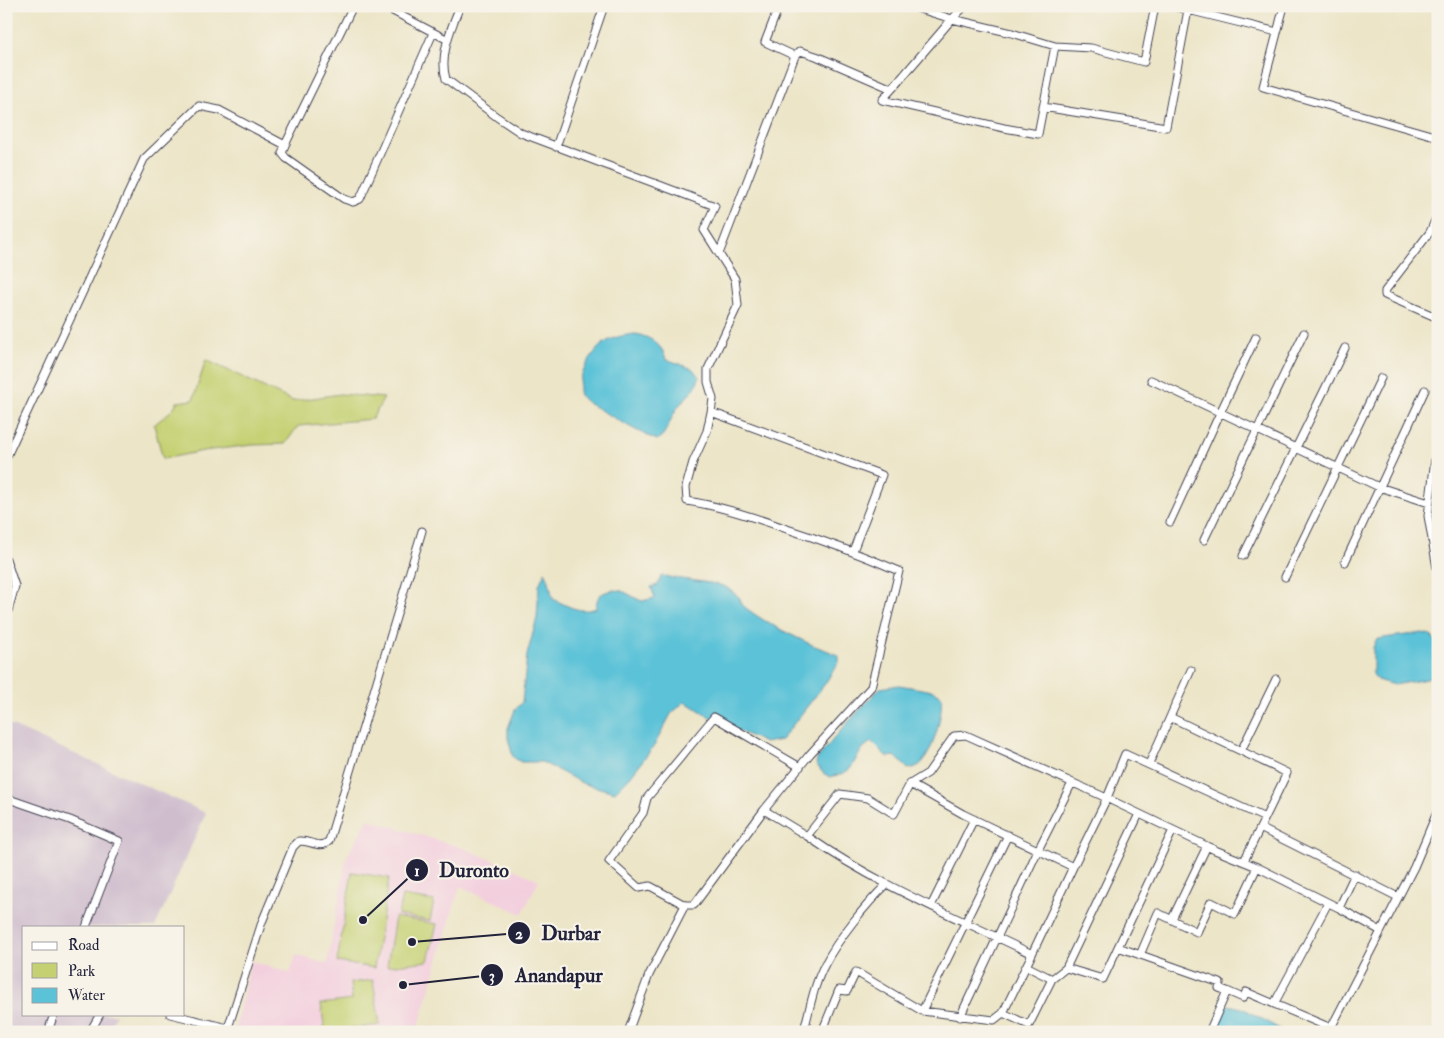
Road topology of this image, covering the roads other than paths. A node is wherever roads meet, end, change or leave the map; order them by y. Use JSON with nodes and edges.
{"nodes":[{"id":1,"x":353,"y":6,"type":"edge"},
{"id":2,"x":383,"y":6,"type":"edge"},
{"id":3,"x":460,"y":6,"type":"edge"},
{"id":4,"x":604,"y":6,"type":"edge"},
{"id":5,"x":779,"y":6,"type":"edge"},
{"id":6,"x":910,"y":6,"type":"edge"},
{"id":7,"x":965,"y":6,"type":"edge"},
{"id":8,"x":1155,"y":6,"type":"edge"},
{"id":9,"x":1172,"y":6,"type":"edge"},
{"id":10,"x":1284,"y":6,"type":"edge"},
{"id":11,"x":1188,"y":10,"type":"junction"},
{"id":12,"x":952,"y":19,"type":"junction"},
{"id":13,"x":1277,"y":32,"type":"junction"},
{"id":14,"x":433,"y":33,"type":"junction"},
{"id":15,"x":448,"y":40,"type":"junction"},
{"id":16,"x":1055,"y":46,"type":"junction"},
{"id":17,"x":795,"y":56,"type":"junction"},
{"id":18,"x":892,"y":89,"type":"junction"},
{"id":19,"x":1043,"y":107,"type":"junction"},
{"id":20,"x":1438,"y":137,"type":"edge"},
{"id":21,"x":285,"y":145,"type":"junction"},
{"id":22,"x":556,"y":147,"type":"junction"},
{"id":23,"x":1438,"y":214,"type":"edge"},
{"id":24,"x":719,"y":254,"type":"junction"},
{"id":25,"x":1438,"y":318,"type":"edge"},
{"id":26,"x":1304,"y":333,"type":"dead end"},
{"id":27,"x":1256,"y":337,"type":"dead end"},
{"id":28,"x":1345,"y":348,"type":"dead end"},
{"id":29,"x":1381,"y":378,"type":"dead end"},
{"id":30,"x":1151,"y":380,"type":"dead end"},
{"id":31,"x":1425,"y":390,"type":"dead end"},
{"id":32,"x":711,"y":412,"type":"junction"},
{"id":33,"x":1220,"y":413,"type":"junction"},
{"id":34,"x":1257,"y":430,"type":"junction"},
{"id":35,"x":1438,"y":438,"type":"edge"},
{"id":36,"x":1295,"y":448,"type":"junction"},
{"id":37,"x":6,"y":458,"type":"edge"},
{"id":38,"x":1436,"y":460,"type":"edge"},
{"id":39,"x":1338,"y":468,"type":"junction"},
{"id":40,"x":1379,"y":487,"type":"junction"},
{"id":41,"x":1429,"y":503,"type":"junction"},
{"id":42,"x":1170,"y":522,"type":"dead end"},
{"id":43,"x":422,"y":531,"type":"dead end"},
{"id":44,"x":1204,"y":540,"type":"dead end"},
{"id":45,"x":853,"y":551,"type":"junction"},
{"id":46,"x":1243,"y":556,"type":"dead end"},
{"id":47,"x":6,"y":559,"type":"edge"},
{"id":48,"x":1345,"y":562,"type":"dead end"},
{"id":49,"x":1438,"y":574,"type":"edge"},
{"id":50,"x":1285,"y":577,"type":"dead end"},
{"id":51,"x":6,"y":584,"type":"edge"},
{"id":52,"x":15,"y":586,"type":"junction"},
{"id":53,"x":6,"y":618,"type":"edge"},
{"id":54,"x":1191,"y":670,"type":"dead end"},
{"id":55,"x":1276,"y":679,"type":"dead end"},
{"id":56,"x":1170,"y":717,"type":"junction"},
{"id":57,"x":1241,"y":751,"type":"junction"},
{"id":58,"x":1149,"y":764,"type":"junction"},
{"id":59,"x":800,"y":767,"type":"junction"},
{"id":60,"x":1072,"y":782,"type":"junction"},
{"id":61,"x":910,"y":784,"type":"junction"},
{"id":62,"x":6,"y":798,"type":"edge"},
{"id":63,"x":1107,"y":798,"type":"junction"},
{"id":64,"x":764,"y":810,"type":"junction"},
{"id":65,"x":1438,"y":810,"type":"edge"},
{"id":66,"x":1139,"y":814,"type":"junction"},
{"id":67,"x":1265,"y":818,"type":"junction"},
{"id":68,"x":974,"y":819,"type":"junction"},
{"id":69,"x":1260,"y":828,"type":"junction"},
{"id":70,"x":1173,"y":830,"type":"junction"},
{"id":71,"x":807,"y":836,"type":"junction"},
{"id":72,"x":1008,"y":836,"type":"junction"},
{"id":73,"x":1206,"y":846,"type":"junction"},
{"id":74,"x":1038,"y":850,"type":"junction"},
{"id":75,"x":1244,"y":861,"type":"junction"},
{"id":76,"x":1073,"y":867,"type":"junction"},
{"id":77,"x":1257,"y":867,"type":"junction"},
{"id":78,"x":1355,"y":874,"type":"junction"},
{"id":79,"x":886,"y":885,"type":"junction"},
{"id":80,"x":1398,"y":897,"type":"junction"},
{"id":81,"x":1328,"y":903,"type":"junction"},
{"id":82,"x":685,"y":905,"type":"junction"},
{"id":83,"x":932,"y":906,"type":"junction"},
{"id":84,"x":1340,"y":908,"type":"junction"},
{"id":85,"x":1172,"y":919,"type":"junction"},
{"id":86,"x":965,"y":923,"type":"junction"},
{"id":87,"x":86,"y":926,"type":"edge"},
{"id":88,"x":1381,"y":932,"type":"junction"},
{"id":89,"x":998,"y":937,"type":"junction"},
{"id":90,"x":1118,"y":947,"type":"junction"},
{"id":91,"x":1032,"y":954,"type":"junction"},
{"id":92,"x":1140,"y":955,"type":"junction"},
{"id":93,"x":1026,"y":966,"type":"junction"},
{"id":94,"x":1066,"y":968,"type":"junction"},
{"id":95,"x":1052,"y":979,"type":"junction"},
{"id":96,"x":1227,"y":991,"type":"junction"},
{"id":97,"x":1274,"y":1004,"type":"junction"},
{"id":98,"x":922,"y":1011,"type":"junction"},
{"id":99,"x":1004,"y":1013,"type":"junction"},
{"id":100,"x":53,"y":1016,"type":"edge"},
{"id":101,"x":99,"y":1016,"type":"edge"},
{"id":102,"x":178,"y":1016,"type":"edge"},
{"id":103,"x":960,"y":1017,"type":"junction"},
{"id":104,"x":1330,"y":1030,"type":"edge"},
{"id":105,"x":92,"y":1031,"type":"edge"},
{"id":106,"x":48,"y":1032,"type":"edge"},
{"id":107,"x":628,"y":1032,"type":"edge"},
{"id":108,"x":809,"y":1032,"type":"edge"},
{"id":109,"x":822,"y":1032,"type":"edge"},
{"id":110,"x":1209,"y":1032,"type":"edge"}],
"edges":[{"from":1,"to":21,"type":"street"},
{"from":2,"to":14,"type":"street"},
{"from":3,"to":15,"type":"street"},
{"from":4,"to":22,"type":"street"},
{"from":5,"to":17,"type":"street"},
{"from":6,"to":12,"type":"street"},
{"from":7,"to":12,"type":"street"},
{"from":8,"to":16,"type":"street"},
{"from":9,"to":11,"type":"street"},
{"from":10,"to":13,"type":"street"},
{"from":11,"to":13,"type":"street"},
{"from":11,"to":19,"type":"street"},
{"from":12,"to":16,"type":"street"},
{"from":12,"to":18,"type":"street"},
{"from":13,"to":20,"type":"street"},
{"from":14,"to":15,"type":"street"},
{"from":14,"to":21,"type":"street"},
{"from":15,"to":22,"type":"street"},
{"from":16,"to":19,"type":"street"},
{"from":17,"to":18,"type":"street"},
{"from":17,"to":24,"type":"street"},
{"from":18,"to":19,"type":"street"},
{"from":21,"to":37,"type":"street"},
{"from":22,"to":24,"type":"street"},
{"from":23,"to":25,"type":"street"},
{"from":24,"to":32,"type":"street"},
{"from":26,"to":34,"type":"street"},
{"from":27,"to":33,"type":"street"},
{"from":28,"to":36,"type":"street"},
{"from":29,"to":39,"type":"street"},
{"from":30,"to":33,"type":"street"},
{"from":31,"to":40,"type":"street"},
{"from":32,"to":45,"type":"street"},
{"from":32,"to":45,"type":"street"},
{"from":33,"to":34,"type":"street"},
{"from":33,"to":42,"type":"street"},
{"from":34,"to":36,"type":"street"},
{"from":34,"to":44,"type":"street"},
{"from":35,"to":38,"type":"street"},
{"from":36,"to":39,"type":"street"},
{"from":36,"to":46,"type":"street"},
{"from":38,"to":41,"type":"street"},
{"from":39,"to":40,"type":"street"},
{"from":39,"to":50,"type":"street"},
{"from":40,"to":41,"type":"street"},
{"from":40,"to":48,"type":"street"},
{"from":41,"to":49,"type":"street"},
{"from":43,"to":102,"type":"street"},
{"from":45,"to":59,"type":"street"},
{"from":47,"to":52,"type":"street"},
{"from":51,"to":52,"type":"street"},
{"from":52,"to":53,"type":"street"},
{"from":54,"to":56,"type":"street"},
{"from":55,"to":57,"type":"street"},
{"from":56,"to":57,"type":"street"},
{"from":56,"to":58,"type":"street"},
{"from":57,"to":67,"type":"street"},
{"from":58,"to":63,"type":"street"},
{"from":58,"to":67,"type":"street"},
{"from":59,"to":64,"type":"street"},
{"from":59,"to":82,"type":"street"},
{"from":60,"to":61,"type":"street"},
{"from":60,"to":63,"type":"street"},
{"from":60,"to":74,"type":"street"},
{"from":61,"to":68,"type":"street"},
{"from":61,"to":71,"type":"street"},
{"from":62,"to":87,"type":"street"},
{"from":63,"to":66,"type":"street"},
{"from":63,"to":76,"type":"street"},
{"from":64,"to":71,"type":"street"},
{"from":64,"to":82,"type":"street"},
{"from":65,"to":80,"type":"street"},
{"from":66,"to":70,"type":"street"},
{"from":66,"to":94,"type":"street"},
{"from":67,"to":69,"type":"street"},
{"from":68,"to":72,"type":"street"},
{"from":68,"to":83,"type":"street"},
{"from":69,"to":75,"type":"street"},
{"from":69,"to":78,"type":"street"},
{"from":70,"to":73,"type":"street"},
{"from":70,"to":90,"type":"street"},
{"from":71,"to":79,"type":"street"},
{"from":72,"to":74,"type":"street"},
{"from":72,"to":86,"type":"street"},
{"from":73,"to":75,"type":"street"},
{"from":73,"to":85,"type":"street"},
{"from":74,"to":76,"type":"street"},
{"from":74,"to":89,"type":"street"},
{"from":75,"to":77,"type":"street"},
{"from":76,"to":91,"type":"street"},
{"from":77,"to":81,"type":"street"},
{"from":77,"to":85,"type":"street"},
{"from":78,"to":80,"type":"street"},
{"from":78,"to":84,"type":"street"},
{"from":79,"to":83,"type":"street"},
{"from":79,"to":108,"type":"street"},
{"from":80,"to":88,"type":"street"},
{"from":81,"to":84,"type":"street"},
{"from":81,"to":97,"type":"street"},
{"from":82,"to":107,"type":"street"},
{"from":83,"to":86,"type":"street"},
{"from":84,"to":88,"type":"street"},
{"from":85,"to":92,"type":"street"},
{"from":86,"to":89,"type":"street"},
{"from":86,"to":98,"type":"street"},
{"from":88,"to":104,"type":"street"},
{"from":89,"to":91,"type":"street"},
{"from":89,"to":103,"type":"street"},
{"from":90,"to":92,"type":"street"},
{"from":90,"to":94,"type":"street"},
{"from":91,"to":93,"type":"street"},
{"from":92,"to":96,"type":"street"},
{"from":93,"to":95,"type":"street"},
{"from":93,"to":99,"type":"street"},
{"from":94,"to":95,"type":"street"},
{"from":95,"to":99,"type":"street"},
{"from":96,"to":97,"type":"street"},
{"from":96,"to":110,"type":"street"},
{"from":97,"to":104,"type":"street"},
{"from":98,"to":103,"type":"street"},
{"from":98,"to":109,"type":"street"},
{"from":99,"to":103,"type":"street"},
{"from":100,"to":106,"type":"street"},
{"from":101,"to":105,"type":"street"}]}
